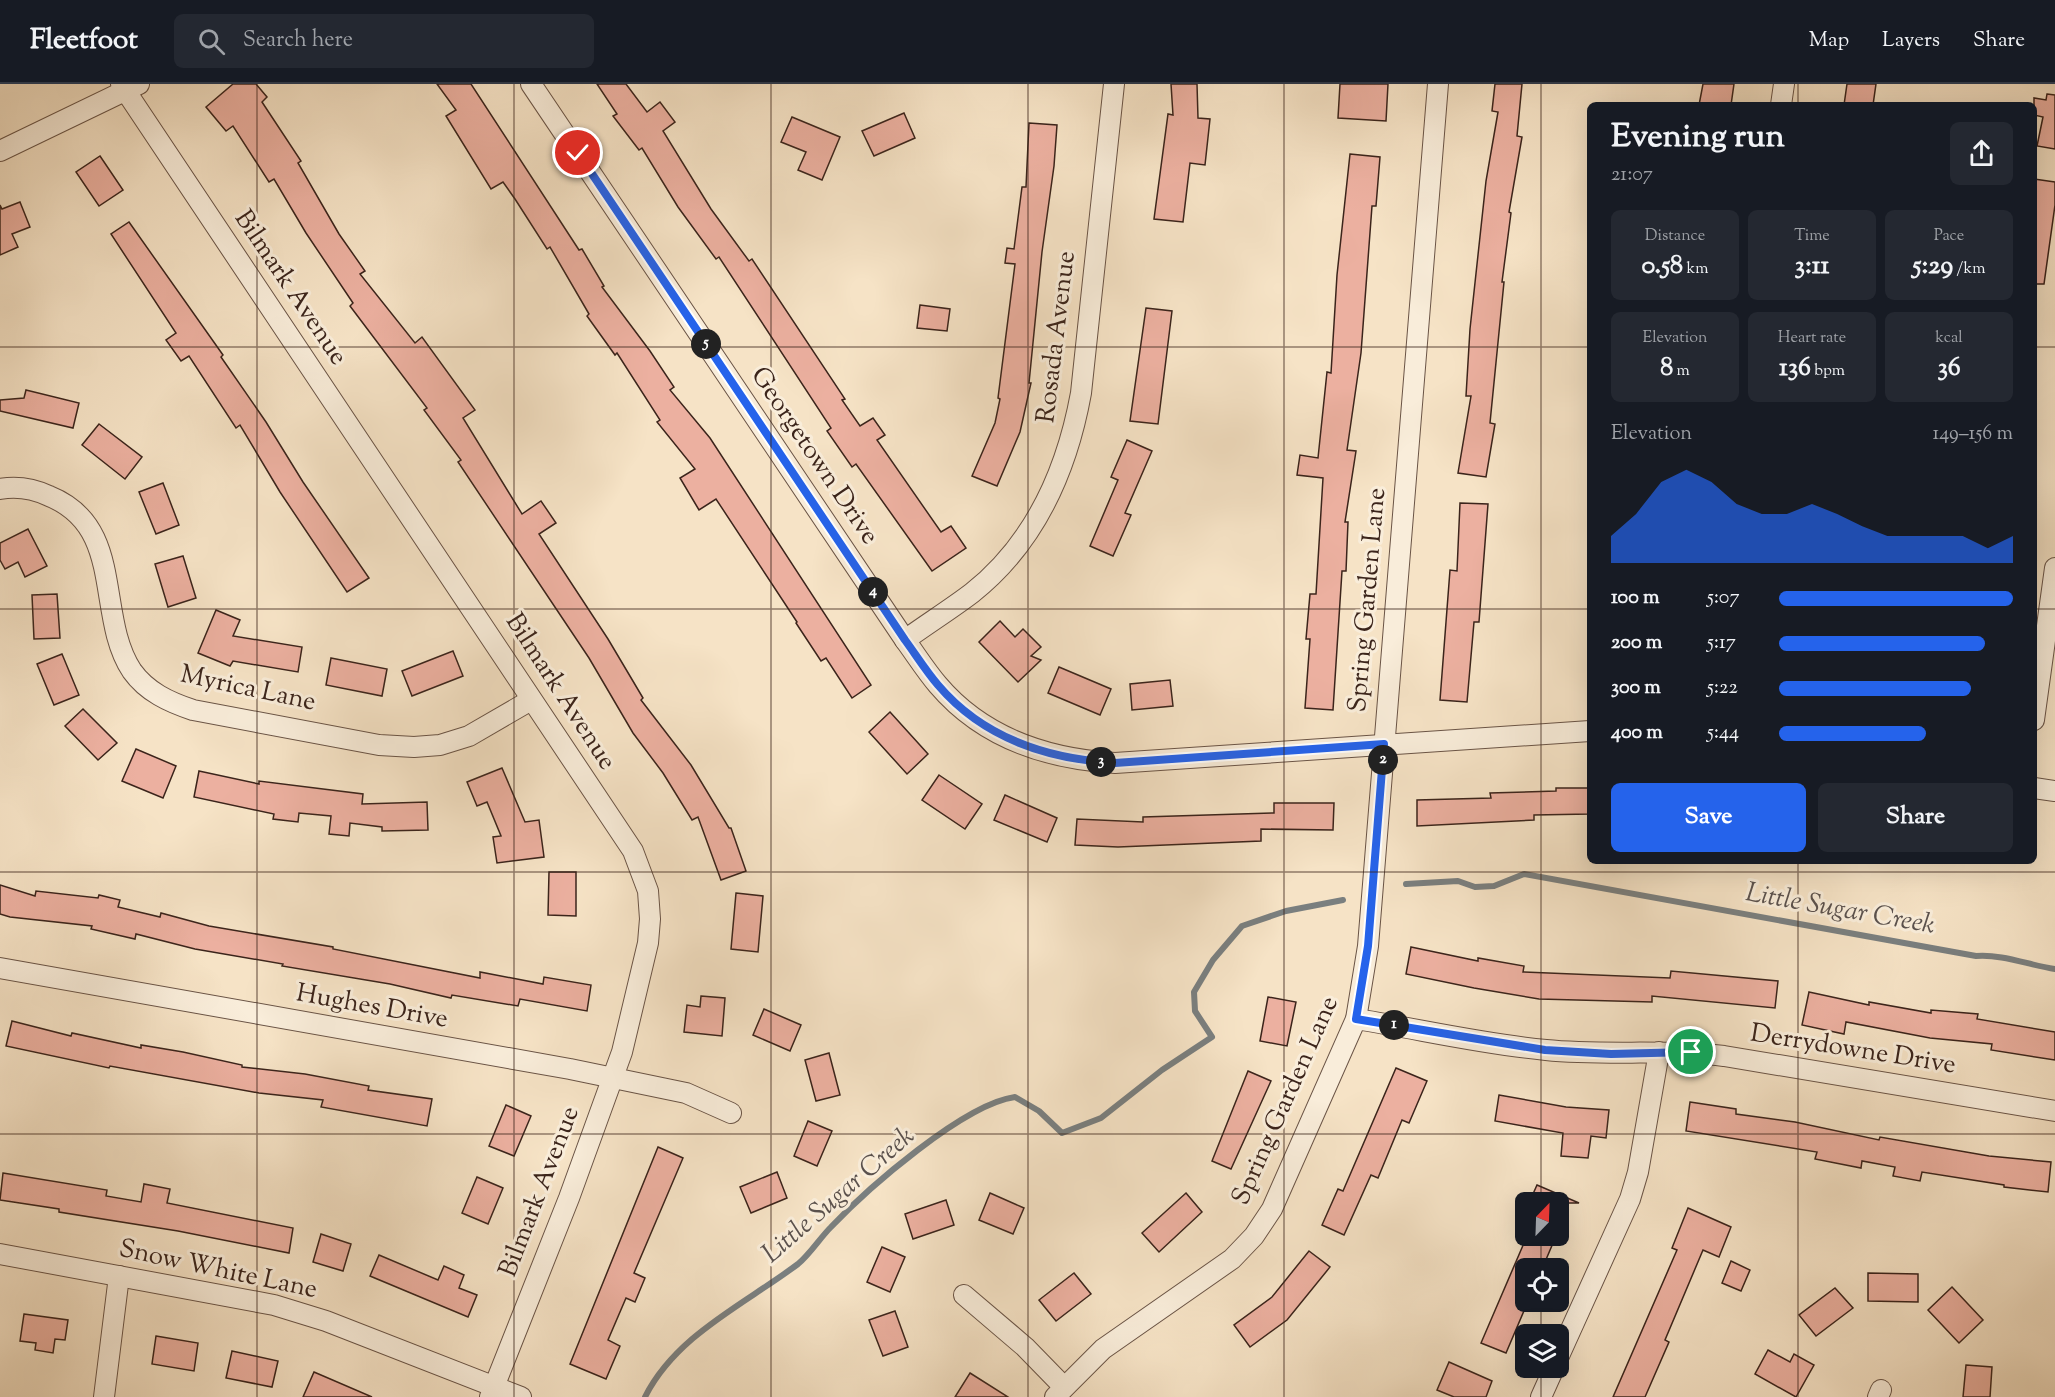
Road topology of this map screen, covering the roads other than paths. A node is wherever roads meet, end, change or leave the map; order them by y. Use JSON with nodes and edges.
{"nodes":[{"id":1,"x":531,"y":84,"type":"edge"},
{"id":2,"x":1114,"y":84,"type":"edge"},
{"id":3,"x":1438,"y":84,"type":"edge"},
{"id":4,"x":1784,"y":84,"type":"edge"},
{"id":5,"x":128,"y":86,"type":"edge"},
{"id":6,"x":1781,"y":102,"type":"edge"},
{"id":7,"x":0,"y":151,"type":"edge"},
{"id":8,"x":0,"y":489,"type":"edge"},
{"id":9,"x":2055,"y":568,"type":"edge"},
{"id":10,"x":905,"y":640,"type":"junction"},
{"id":11,"x":2037,"y":698,"type":"edge"},
{"id":12,"x":531,"y":700,"type":"junction"},
{"id":13,"x":1587,"y":731,"type":"edge"},
{"id":14,"x":1384,"y":744,"type":"junction"},
{"id":15,"x":2037,"y":788,"type":"edge"},
{"id":16,"x":2055,"y":791,"type":"edge"},
{"id":17,"x":0,"y":968,"type":"edge"},
{"id":18,"x":1356,"y":1019,"type":"junction"},
{"id":19,"x":1659,"y":1053,"type":"junction"},
{"id":20,"x":612,"y":1079,"type":"junction"},
{"id":21,"x":2055,"y":1111,"type":"edge"},
{"id":22,"x":731,"y":1113,"type":"dead end"},
{"id":23,"x":0,"y":1254,"type":"edge"},
{"id":24,"x":119,"y":1276,"type":"junction"},
{"id":25,"x":964,"y":1295,"type":"dead end"},
{"id":26,"x":1569,"y":1334,"type":"edge"},
{"id":27,"x":1550,"y":1378,"type":"edge"},
{"id":28,"x":492,"y":1392,"type":"edge"},
{"id":29,"x":1059,"y":1392,"type":"edge"},
{"id":30,"x":104,"y":1397,"type":"edge"},
{"id":31,"x":521,"y":1397,"type":"edge"},
{"id":32,"x":1541,"y":1397,"type":"edge"}],
"edges":[{"from":1,"to":10,"type":"street","name":"Georgetown Drive"},
{"from":2,"to":10,"type":"street","name":"Rosada Avenue"},
{"from":3,"to":14,"type":"street","name":"Spring Garden Lane"},
{"from":4,"to":6,"type":"street"},
{"from":5,"to":7,"type":"street"},
{"from":5,"to":12,"type":"street","name":"Bilmark Avenue"},
{"from":8,"to":12,"type":"street","name":"Myrica Lane"},
{"from":9,"to":11,"type":"street"},
{"from":10,"to":14,"type":"street","name":"Georgetown Drive"},
{"from":12,"to":20,"type":"street","name":"Bilmark Avenue"},
{"from":13,"to":14,"type":"street","name":"Georgetown Drive"},
{"from":14,"to":18,"type":"street","name":"Spring Garden Lane"},
{"from":15,"to":16,"type":"street"},
{"from":17,"to":20,"type":"street","name":"Hughes Drive"},
{"from":18,"to":19,"type":"street","name":"Derrydowne Drive"},
{"from":18,"to":29,"type":"street","name":"Spring Garden Lane"},
{"from":19,"to":21,"type":"street","name":"Derrydowne Drive"},
{"from":19,"to":26,"type":"street"},
{"from":20,"to":22,"type":"street","name":"Hughes Drive"},
{"from":20,"to":28,"type":"street","name":"Bilmark Avenue"},
{"from":23,"to":24,"type":"street","name":"Snow White Lane"},
{"from":24,"to":28,"type":"street","name":"Snow White Lane"},
{"from":24,"to":30,"type":"street"},
{"from":25,"to":29,"type":"street"},
{"from":27,"to":32,"type":"street"},
{"from":28,"to":31,"type":"street","name":"Snow White Lane"}]}
